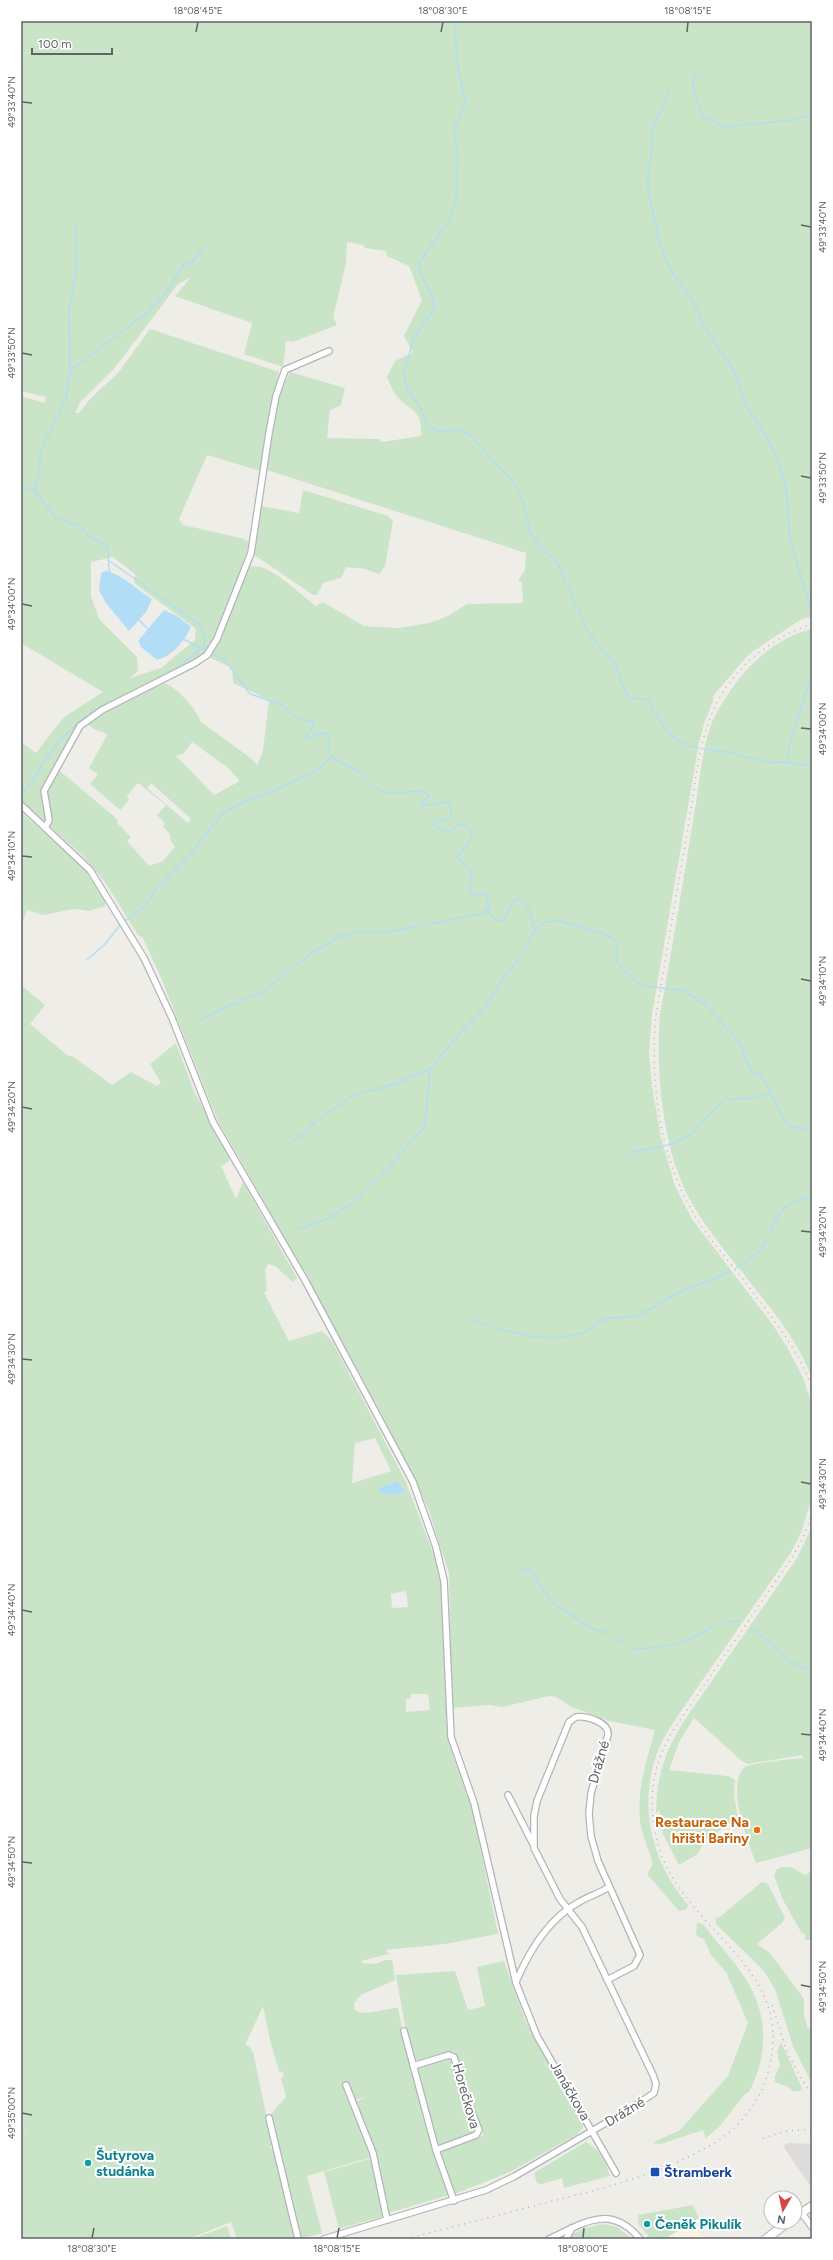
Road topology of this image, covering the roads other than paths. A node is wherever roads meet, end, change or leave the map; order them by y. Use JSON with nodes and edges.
{"nodes":[{"id":1,"x":328,"y":351,"type":"dead end"},
{"id":2,"x":21,"y":805,"type":"edge"},
{"id":3,"x":46,"y":826,"type":"junction"},
{"id":4,"x":508,"y":1795,"type":"dead end"},
{"id":5,"x":534,"y":1816,"type":"junction"},
{"id":6,"x":521,"y":1820,"type":"junction"},
{"id":7,"x":534,"y":1844,"type":"junction"},
{"id":8,"x":610,"y":1888,"type":"junction"},
{"id":9,"x":570,"y":1909,"type":"junction"},
{"id":10,"x":607,"y":1980,"type":"junction"},
{"id":11,"x":516,"y":1983,"type":"junction"},
{"id":12,"x":404,"y":2031,"type":"dead end"},
{"id":13,"x":413,"y":2066,"type":"junction"},
{"id":14,"x":346,"y":2084,"type":"dead end"},
{"id":15,"x":268,"y":2118,"type":"dead end"},
{"id":16,"x":592,"y":2131,"type":"junction"},
{"id":17,"x":436,"y":2150,"type":"junction"},
{"id":18,"x":616,"y":2173,"type":"dead end"},
{"id":19,"x":454,"y":2201,"type":"junction"},
{"id":20,"x":812,"y":2206,"type":"edge"},
{"id":21,"x":803,"y":2212,"type":"edge"},
{"id":22,"x":803,"y":2219,"type":"edge"},
{"id":23,"x":388,"y":2220,"type":"junction"},
{"id":24,"x":812,"y":2226,"type":"edge"},
{"id":25,"x":572,"y":2228,"type":"junction"},
{"id":26,"x":778,"y":2230,"type":"edge"},
{"id":27,"x":298,"y":2239,"type":"edge"},
{"id":28,"x":324,"y":2239,"type":"edge"},
{"id":29,"x":549,"y":2239,"type":"edge"},
{"id":30,"x":566,"y":2239,"type":"edge"},
{"id":31,"x":640,"y":2239,"type":"edge"},
{"id":32,"x":766,"y":2239,"type":"edge"}],
"edges":[{"from":1,"to":3,"type":"street"},
{"from":2,"to":3,"type":"street","name":"Janáčkova"},
{"from":3,"to":11,"type":"street","name":"Janáčkova"},
{"from":4,"to":6,"type":"street","name":"Drážné"},
{"from":5,"to":6,"type":"street"},
{"from":5,"to":7,"type":"street","name":"Drážné"},
{"from":5,"to":8,"type":"street","name":"Drážné"},
{"from":6,"to":7,"type":"street","name":"Drážné"},
{"from":7,"to":9,"type":"street","name":"Drážné"},
{"from":8,"to":9,"type":"street"},
{"from":8,"to":10,"type":"street","name":"Drážné"},
{"from":9,"to":10,"type":"street","name":"Drážné"},
{"from":9,"to":11,"type":"street"},
{"from":10,"to":16,"type":"street","name":"Drážné"},
{"from":11,"to":16,"type":"street","name":"Janáčkova"},
{"from":12,"to":13,"type":"street"},
{"from":13,"to":17,"type":"street"},
{"from":13,"to":17,"type":"street","name":"Horečkova"},
{"from":14,"to":23,"type":"street"},
{"from":15,"to":27,"type":"street"},
{"from":16,"to":18,"type":"street","name":"Drážné"},
{"from":16,"to":19,"type":"street","name":"Janáčkova"},
{"from":17,"to":19,"type":"street"},
{"from":19,"to":23,"type":"street","name":"Janáčkova"},
{"from":20,"to":21,"type":"main road"},
{"from":22,"to":24,"type":"street"},
{"from":23,"to":28,"type":"street","name":"Janáčkova"},
{"from":25,"to":29,"type":"street"},
{"from":25,"to":30,"type":"street"},
{"from":25,"to":31,"type":"street"},
{"from":26,"to":32,"type":"main road"}]}
